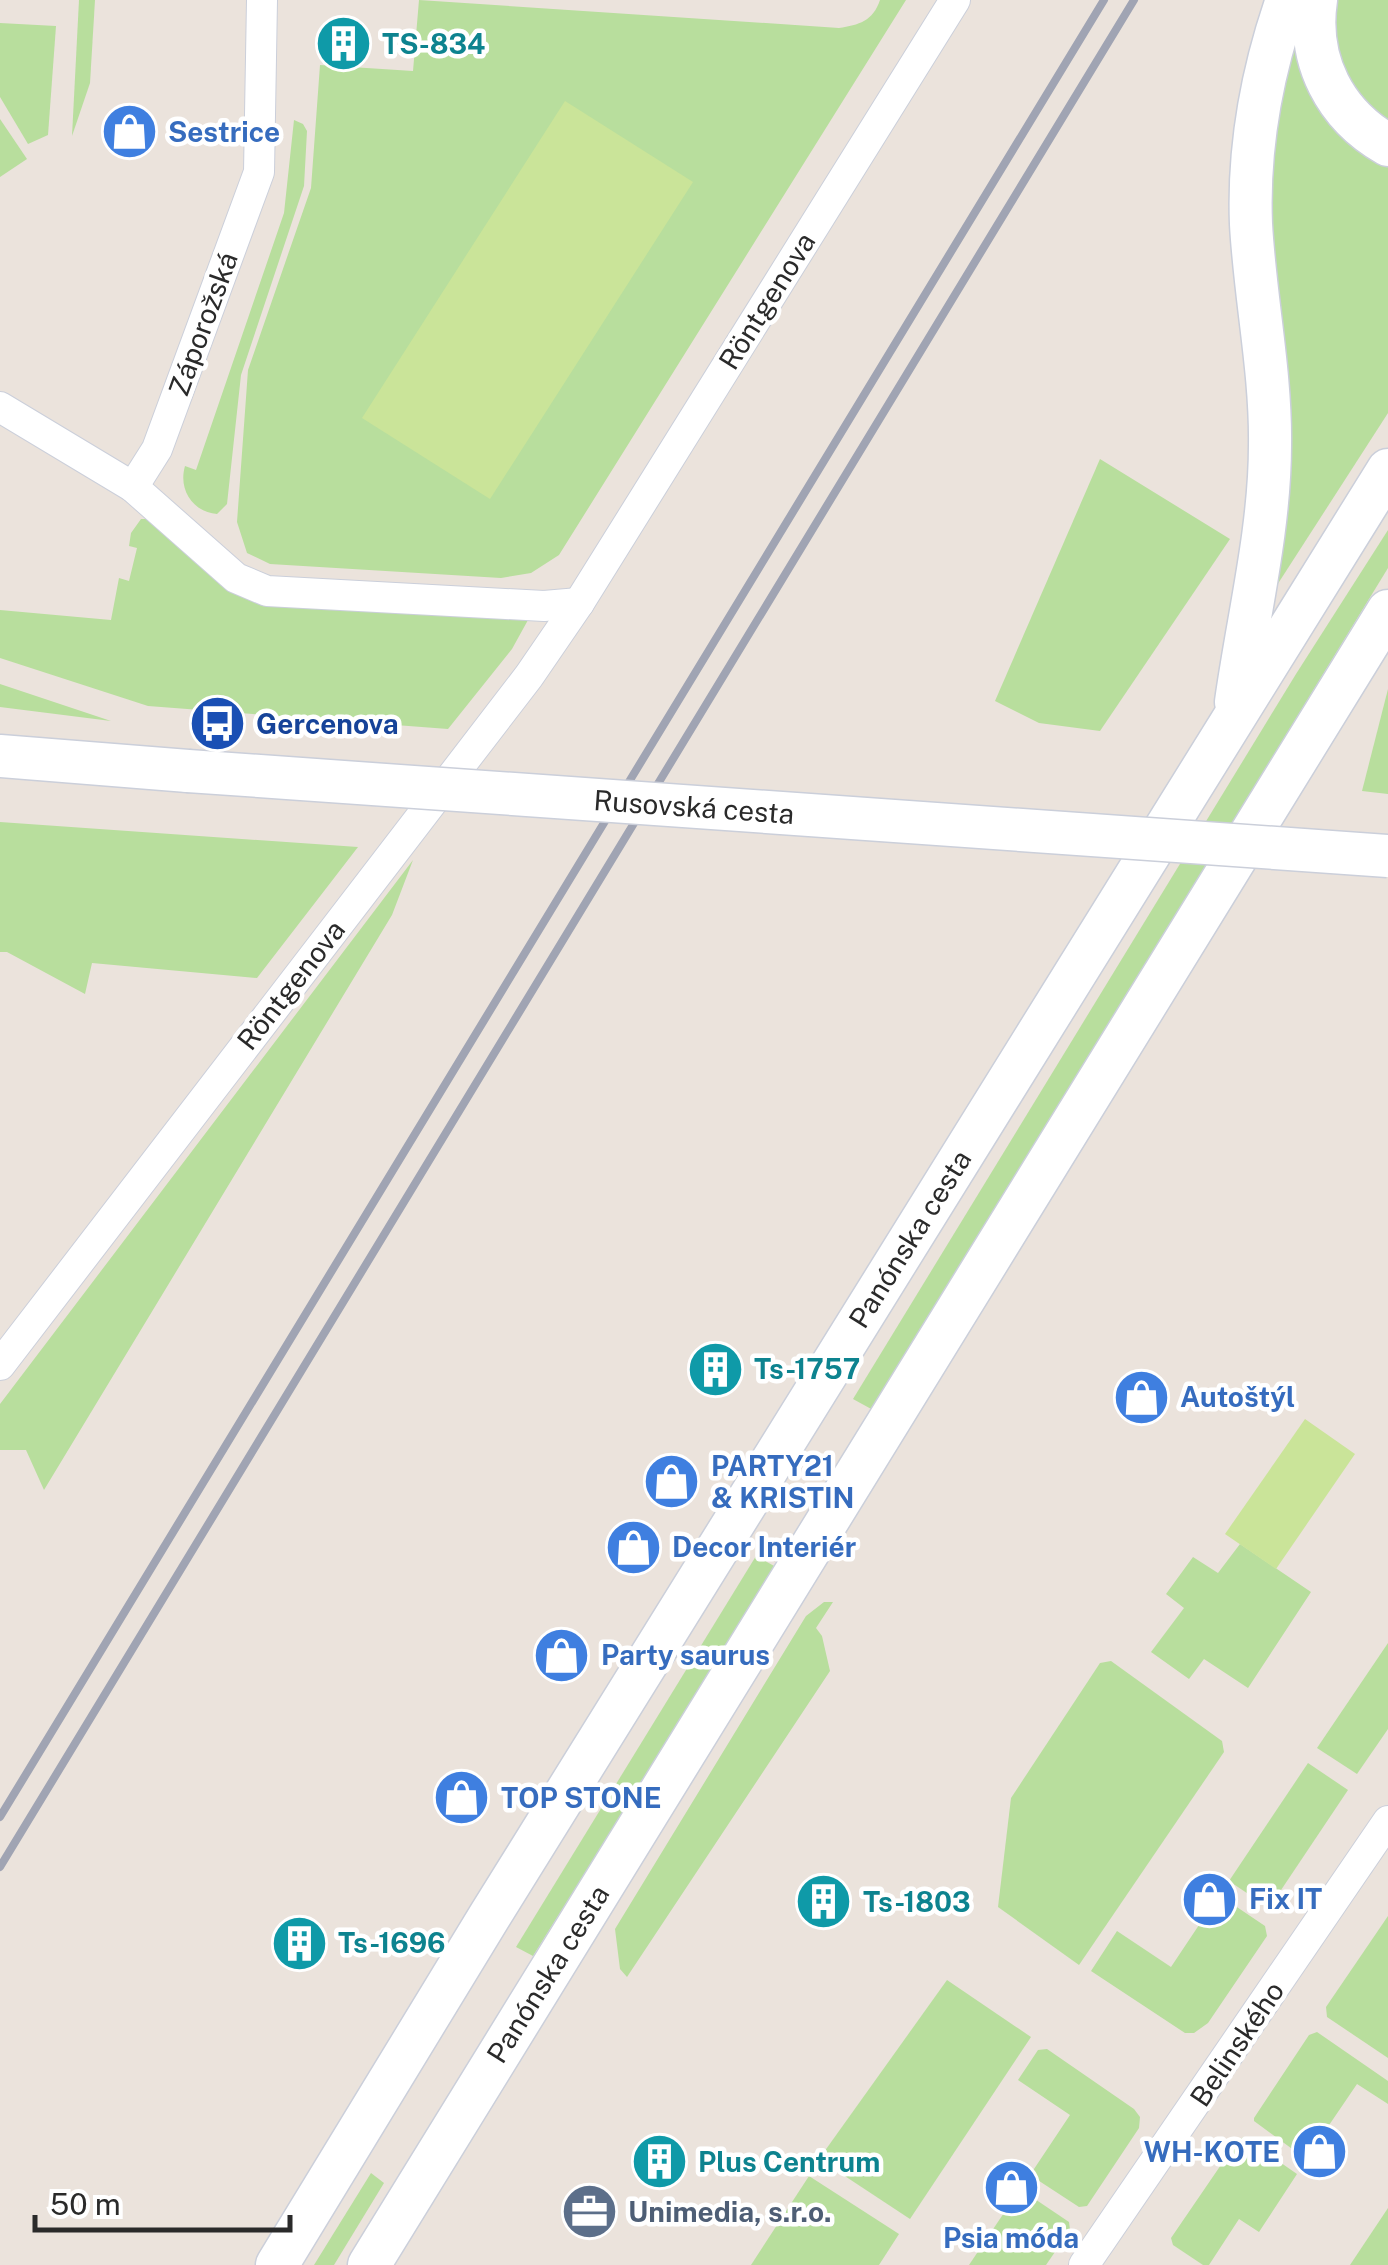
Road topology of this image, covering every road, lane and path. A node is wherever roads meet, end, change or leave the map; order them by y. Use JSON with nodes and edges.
{"nodes":[{"id":1,"x":262,"y":0,"type":"edge"},
{"id":2,"x":954,"y":0,"type":"edge"},
{"id":3,"x":1288,"y":0,"type":"edge"},
{"id":4,"x":1316,"y":0,"type":"edge"},
{"id":5,"x":1388,"y":145,"type":"edge"},
{"id":6,"x":0,"y":407,"type":"edge"},
{"id":7,"x":1388,"y":470,"type":"edge"},
{"id":8,"x":133,"y":487,"type":"junction"},
{"id":9,"x":579,"y":603,"type":"junction"},
{"id":10,"x":1388,"y":611,"type":"edge"},
{"id":11,"x":1233,"y":720,"type":"junction"},
{"id":12,"x":0,"y":756,"type":"edge"},
{"id":13,"x":1388,"y":856,"type":"edge"},
{"id":14,"x":0,"y":1365,"type":"edge"},
{"id":15,"x":1388,"y":1820,"type":"edge"},
{"id":16,"x":276,"y":2265,"type":"edge"},
{"id":17,"x":369,"y":2265,"type":"edge"},
{"id":18,"x":1084,"y":2265,"type":"edge"}],
"edges":[{"from":1,"to":8,"type":"street","name":"Záporožská"},
{"from":2,"to":9,"type":"street","name":"Röntgenova"},
{"from":3,"to":11,"type":"main road"},
{"from":4,"to":5,"type":"main road"},
{"from":6,"to":8,"type":"street"},
{"from":7,"to":11,"type":"main road","name":"Panónska cesta"},
{"from":8,"to":9,"type":"street"},
{"from":9,"to":14,"type":"street","name":"Röntgenova"},
{"from":10,"to":17,"type":"main road","name":"Panónska cesta"},
{"from":11,"to":16,"type":"main road","name":"Panónska cesta"},
{"from":12,"to":13,"type":"main road","name":"Rusovská cesta","bridge":true},
{"from":15,"to":18,"type":"street","name":"Belinského"}]}
